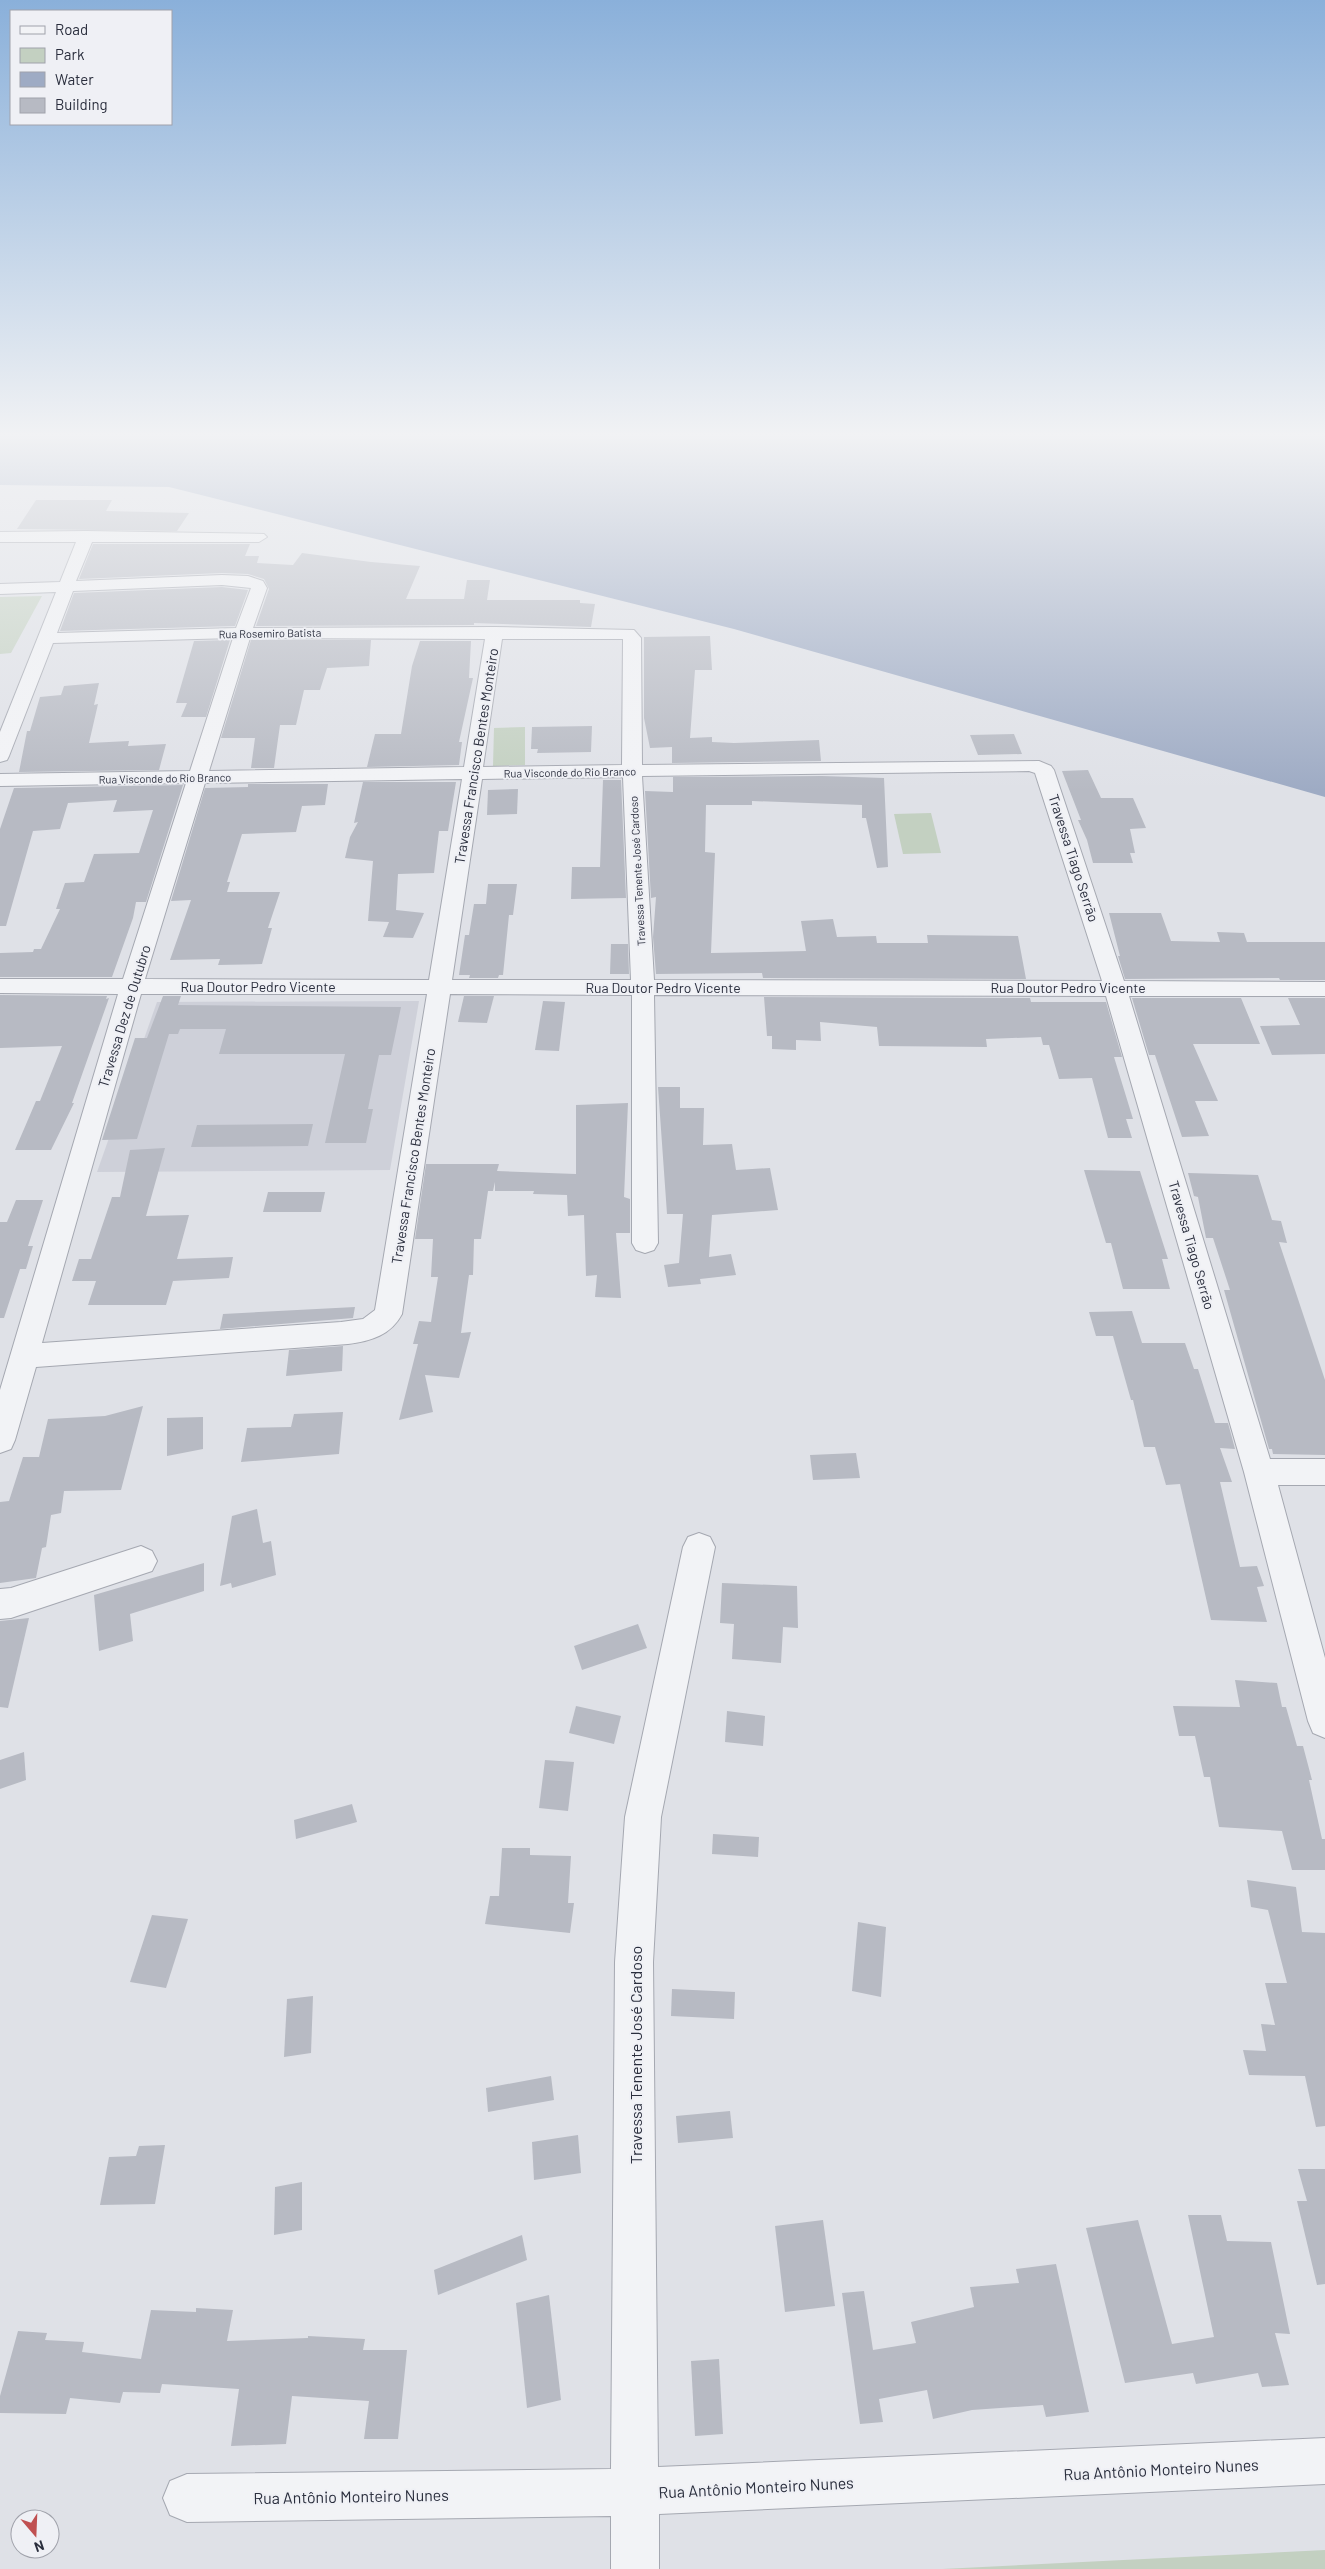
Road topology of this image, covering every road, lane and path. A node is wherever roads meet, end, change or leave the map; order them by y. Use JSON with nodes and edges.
{"nodes":[{"id":1,"x":79,"y":552,"type":"edge"},
{"id":2,"x":65,"y":586,"type":"junction"},
{"id":3,"x":0,"y":589,"type":"edge"},
{"id":4,"x":495,"y":632,"type":"junction"},
{"id":5,"x":242,"y":633,"type":"junction"},
{"id":6,"x":46,"y":638,"type":"junction"},
{"id":7,"x":0,"y":756,"type":"edge"},
{"id":8,"x":632,"y":770,"type":"junction"},
{"id":9,"x":474,"y":774,"type":"junction"},
{"id":10,"x":1046,"y":774,"type":"joint"},
{"id":11,"x":197,"y":777,"type":"junction"},
{"id":12,"x":0,"y":780,"type":"edge"},
{"id":13,"x":132,"y":985,"type":"junction"},
{"id":14,"x":0,"y":986,"type":"edge"},
{"id":15,"x":440,"y":986,"type":"junction"},
{"id":16,"x":643,"y":986,"type":"junction"},
{"id":17,"x":1116,"y":987,"type":"junction"},
{"id":18,"x":1325,"y":989,"type":"edge"},
{"id":19,"x":645,"y":1243,"type":"dead end"},
{"id":20,"x":25,"y":1356,"type":"junction"},
{"id":21,"x":0,"y":1440,"type":"edge"},
{"id":22,"x":1259,"y":1472,"type":"junction"},
{"id":23,"x":1325,"y":1472,"type":"edge"},
{"id":24,"x":699,"y":1547,"type":"dead end"},
{"id":25,"x":141,"y":1561,"type":"dead end"},
{"id":26,"x":0,"y":1604,"type":"edge"},
{"id":27,"x":1325,"y":1721,"type":"edge"},
{"id":28,"x":1325,"y":2461,"type":"edge"},
{"id":29,"x":635,"y":2492,"type":"junction"},
{"id":30,"x":187,"y":2498,"type":"dead end"},
{"id":31,"x":635,"y":2569,"type":"edge"}],
"edges":[{"from":1,"to":2,"type":"street"},
{"from":2,"to":3,"type":"street"},
{"from":2,"to":5,"type":"street","name":"Travessa Dez de Outubro"},
{"from":2,"to":6,"type":"street"},
{"from":4,"to":5,"type":"street","name":"Rua Rosemiro Batista"},
{"from":4,"to":8,"type":"street","name":"Travessa Tenente José Cardoso"},
{"from":4,"to":9,"type":"street","name":"Travessa Francisco Bentes Monteiro"},
{"from":5,"to":6,"type":"street","name":"Rua Rosemiro Batista"},
{"from":5,"to":11,"type":"street","name":"Travessa Dez de Outubro"},
{"from":6,"to":7,"type":"street"},
{"from":8,"to":9,"type":"street","name":"Rua Visconde do Rio Branco"},
{"from":8,"to":10,"type":"street","name":"Rua Visconde do Rio Branco"},
{"from":8,"to":16,"type":"street","name":"Travessa Tenente José Cardoso"},
{"from":9,"to":11,"type":"street","name":"Rua Visconde do Rio Branco"},
{"from":9,"to":15,"type":"street","name":"Travessa Francisco Bentes Monteiro"},
{"from":10,"to":17,"type":"street","name":"Travessa Tiago Serrão"},
{"from":11,"to":12,"type":"street","name":"Rua Visconde do Rio Branco"},
{"from":11,"to":13,"type":"street","name":"Travessa Dez de Outubro"},
{"from":13,"to":14,"type":"street","name":"Rua Doutor Pedro Vicente"},
{"from":13,"to":15,"type":"street","name":"Rua Doutor Pedro Vicente"},
{"from":13,"to":20,"type":"street","name":"Travessa Dez de Outubro"},
{"from":15,"to":16,"type":"street","name":"Rua Doutor Pedro Vicente"},
{"from":15,"to":20,"type":"street","name":"Travessa Francisco Bentes Monteiro"},
{"from":16,"to":17,"type":"street","name":"Rua Doutor Pedro Vicente"},
{"from":16,"to":19,"type":"street","name":"Travessa Tenente José Cardoso"},
{"from":17,"to":18,"type":"street","name":"Rua Doutor Pedro Vicente"},
{"from":17,"to":22,"type":"street","name":"Travessa Tiago Serrão"},
{"from":20,"to":21,"type":"street","name":"Travessa Dez de Outubro"},
{"from":22,"to":23,"type":"street"},
{"from":22,"to":27,"type":"street","name":"Travessa Tiago Serrão"},
{"from":24,"to":29,"type":"street","name":"Travessa Tenente José Cardoso"},
{"from":25,"to":26,"type":"street"},
{"from":28,"to":29,"type":"street","name":"Rua Antônio Monteiro Nunes"},
{"from":29,"to":30,"type":"street","name":"Rua Antônio Monteiro Nunes"},
{"from":29,"to":31,"type":"street","name":"Travessa Tenente José Cardoso"}]}
